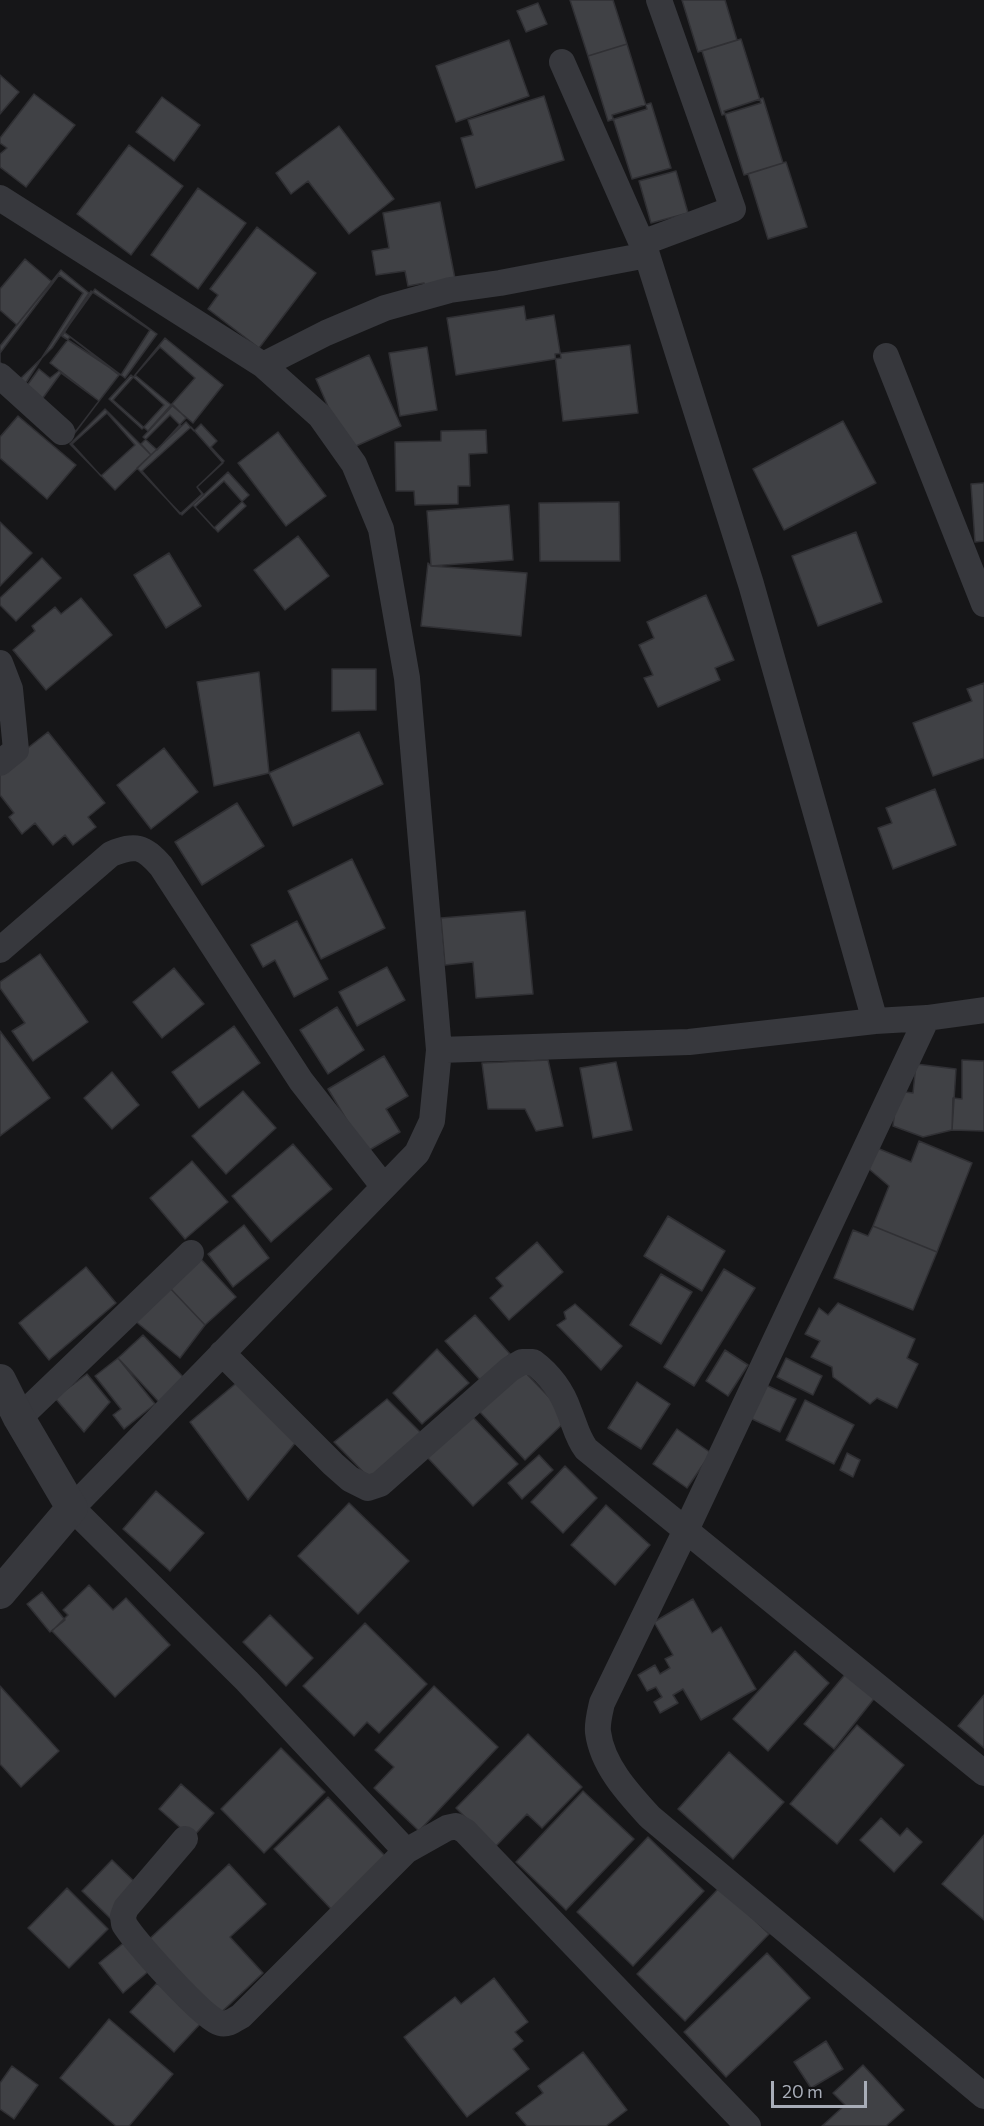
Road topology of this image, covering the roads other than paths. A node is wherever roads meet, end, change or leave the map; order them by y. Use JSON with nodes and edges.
{"nodes":[{"id":1,"x":659,"y":0,"type":"edge"},
{"id":2,"x":562,"y":62,"type":"dead end"},
{"id":3,"x":0,"y":198,"type":"edge"},
{"id":4,"x":645,"y":249,"type":"junction"},
{"id":5,"x":886,"y":356,"type":"dead end"},
{"id":6,"x":263,"y":365,"type":"junction"},
{"id":7,"x":0,"y":376,"type":"edge"},
{"id":8,"x":62,"y":432,"type":"dead end"},
{"id":9,"x":984,"y":604,"type":"edge"},
{"id":10,"x":0,"y":663,"type":"edge"},
{"id":11,"x":0,"y":763,"type":"edge"},
{"id":12,"x":0,"y":950,"type":"edge"},
{"id":13,"x":984,"y":1010,"type":"edge"},
{"id":14,"x":927,"y":1018,"type":"junction"},
{"id":15,"x":875,"y":1021,"type":"junction"},
{"id":16,"x":439,"y":1050,"type":"junction"},
{"id":17,"x":384,"y":1186,"type":"junction"},
{"id":18,"x":190,"y":1253,"type":"dead end"},
{"id":19,"x":222,"y":1353,"type":"junction"},
{"id":20,"x":0,"y":1380,"type":"edge"},
{"id":21,"x":19,"y":1418,"type":"junction"},
{"id":22,"x":72,"y":1508,"type":"junction"},
{"id":23,"x":686,"y":1530,"type":"junction"},
{"id":24,"x":0,"y":1593,"type":"edge"},
{"id":25,"x":984,"y":1773,"type":"edge"},
{"id":26,"x":185,"y":1839,"type":"dead end"},
{"id":27,"x":406,"y":1851,"type":"junction"},
{"id":28,"x":984,"y":2096,"type":"edge"},
{"id":29,"x":748,"y":2126,"type":"edge"}],
"edges":[{"from":1,"to":4,"type":"street"},
{"from":2,"to":4,"type":"street"},
{"from":3,"to":6,"type":"street"},
{"from":4,"to":6,"type":"street"},
{"from":4,"to":15,"type":"street"},
{"from":5,"to":9,"type":"street"},
{"from":6,"to":16,"type":"street"},
{"from":7,"to":8,"type":"street"},
{"from":10,"to":11,"type":"street"},
{"from":12,"to":17,"type":"street"},
{"from":13,"to":14,"type":"street"},
{"from":14,"to":15,"type":"street"},
{"from":14,"to":23,"type":"street"},
{"from":15,"to":16,"type":"street"},
{"from":16,"to":17,"type":"street"},
{"from":17,"to":19,"type":"street"},
{"from":18,"to":21,"type":"street"},
{"from":19,"to":22,"type":"street"},
{"from":19,"to":23,"type":"street"},
{"from":20,"to":21,"type":"street"},
{"from":21,"to":22,"type":"street"},
{"from":22,"to":24,"type":"street"},
{"from":22,"to":27,"type":"street"},
{"from":23,"to":25,"type":"street"},
{"from":23,"to":28,"type":"street"},
{"from":26,"to":27,"type":"street"},
{"from":27,"to":29,"type":"street"}]}
